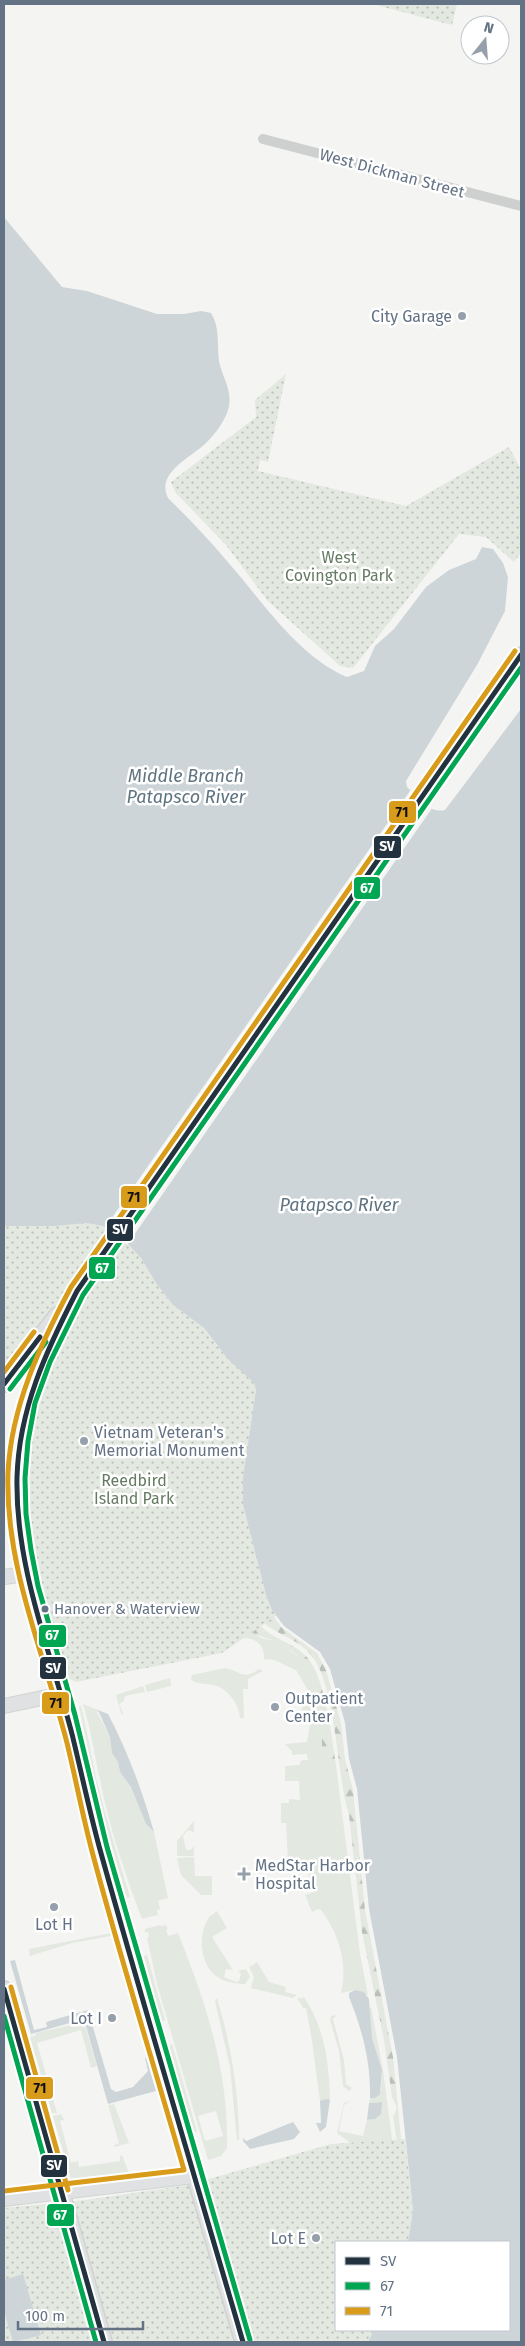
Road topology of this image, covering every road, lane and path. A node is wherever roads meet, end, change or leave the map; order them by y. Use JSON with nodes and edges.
{"nodes":[{"id":1,"x":263,"y":139,"type":"dead end"},
{"id":2,"x":521,"y":206,"type":"edge"},
{"id":3,"x":521,"y":655,"type":"edge"},
{"id":4,"x":77,"y":1291,"type":"junction"},
{"id":5,"x":4,"y":1384,"type":"edge"},
{"id":6,"x":26,"y":1574,"type":"junction"},
{"id":7,"x":4,"y":1577,"type":"edge"},
{"id":8,"x":61,"y":1694,"type":"junction"},
{"id":9,"x":4,"y":1706,"type":"edge"},
{"id":10,"x":4,"y":1989,"type":"edge"},
{"id":11,"x":194,"y":2176,"type":"junction"},
{"id":12,"x":61,"y":2192,"type":"junction"},
{"id":13,"x":4,"y":2199,"type":"edge"},
{"id":14,"x":104,"y":2342,"type":"edge"},
{"id":15,"x":243,"y":2342,"type":"edge"}],
"edges":[{"from":1,"to":2,"type":"street","name":"West Dickman Street"},
{"from":3,"to":4,"type":"main road"},
{"from":4,"to":5,"type":"main road"},
{"from":4,"to":6,"type":"main road"},
{"from":6,"to":7,"type":"street"},
{"from":6,"to":8,"type":"main road"},
{"from":8,"to":9,"type":"street"},
{"from":8,"to":11,"type":"main road"},
{"from":10,"to":12,"type":"main road"},
{"from":11,"to":12,"type":"street"},
{"from":11,"to":15,"type":"main road"},
{"from":12,"to":13,"type":"street"},
{"from":12,"to":14,"type":"main road"}]}
